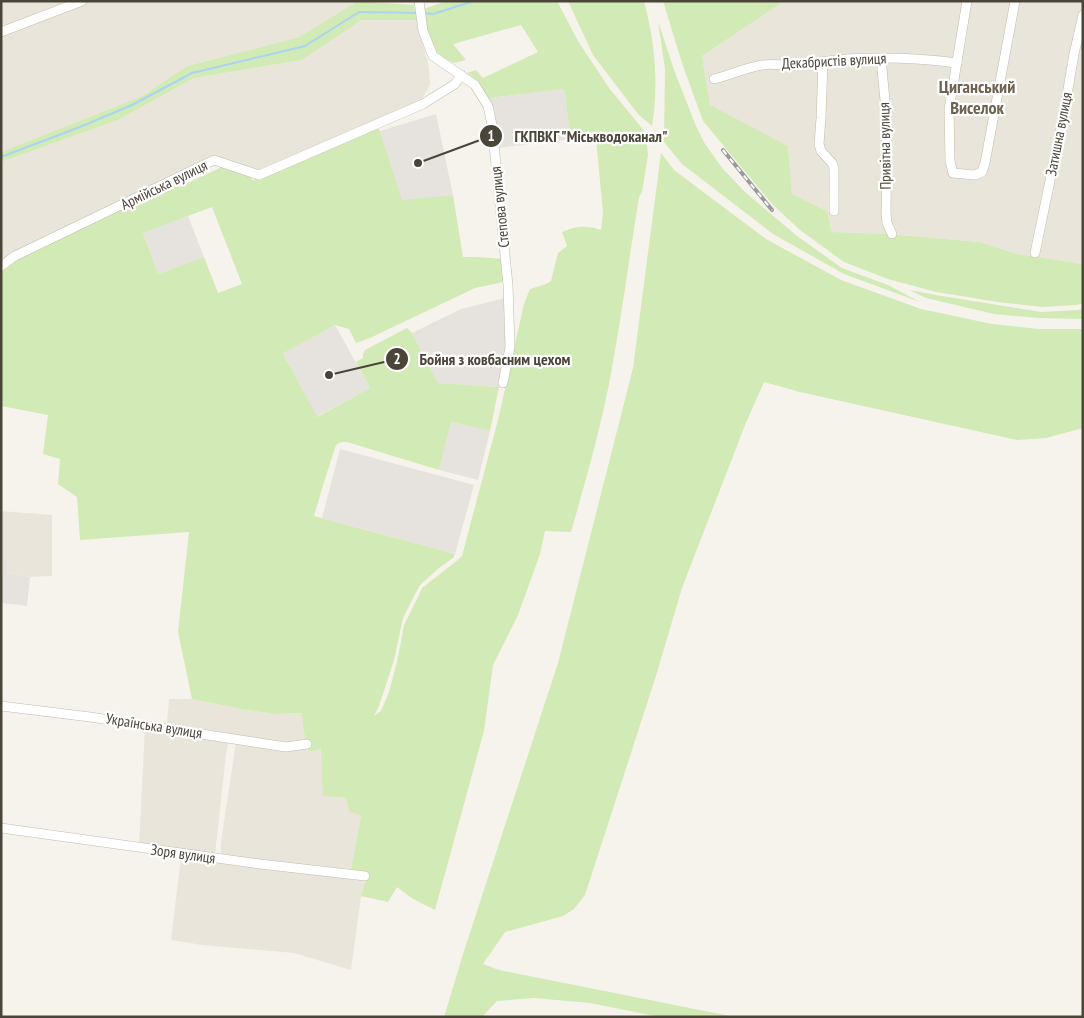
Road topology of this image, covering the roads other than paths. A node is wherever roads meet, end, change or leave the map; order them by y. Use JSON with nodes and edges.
{"nodes":[{"id":1,"x":82,"y":1,"type":"edge"},
{"id":2,"x":419,"y":1,"type":"edge"},
{"id":3,"x":967,"y":1,"type":"edge"},
{"id":4,"x":1015,"y":1,"type":"edge"},
{"id":5,"x":1083,"y":15,"type":"edge"},
{"id":6,"x":1,"y":32,"type":"edge"},
{"id":7,"x":881,"y":58,"type":"junction"},
{"id":8,"x":823,"y":62,"type":"junction"},
{"id":9,"x":957,"y":64,"type":"junction"},
{"id":10,"x":461,"y":75,"type":"junction"},
{"id":11,"x":714,"y":79,"type":"dead end"},
{"id":12,"x":834,"y":211,"type":"dead end"},
{"id":13,"x":892,"y":234,"type":"dead end"},
{"id":14,"x":1035,"y":253,"type":"dead end"},
{"id":15,"x":1,"y":266,"type":"edge"},
{"id":16,"x":503,"y":383,"type":"dead end"},
{"id":17,"x":1,"y":706,"type":"edge"},
{"id":18,"x":307,"y":744,"type":"dead end"},
{"id":19,"x":1,"y":828,"type":"edge"},
{"id":20,"x":365,"y":876,"type":"dead end"}],
"edges":[{"from":1,"to":6,"type":"street"},
{"from":2,"to":10,"type":"street","name":"Степова вулиця"},
{"from":3,"to":9,"type":"street"},
{"from":4,"to":9,"type":"street"},
{"from":5,"to":14,"type":"street","name":"Затишна вулиця"},
{"from":7,"to":8,"type":"street","name":"Декабристів вулиця"},
{"from":7,"to":9,"type":"street","name":"Декабристів вулиця"},
{"from":7,"to":13,"type":"street","name":"Привітна вулиця"},
{"from":8,"to":11,"type":"street","name":"Декабристів вулиця"},
{"from":8,"to":12,"type":"street"},
{"from":10,"to":15,"type":"street","name":"Армійська вулиця"},
{"from":10,"to":16,"type":"street","name":"Степова вулиця"},
{"from":17,"to":18,"type":"street","name":"Українська вулиця"},
{"from":19,"to":20,"type":"street","name":"Зоря вулиця"}]}
